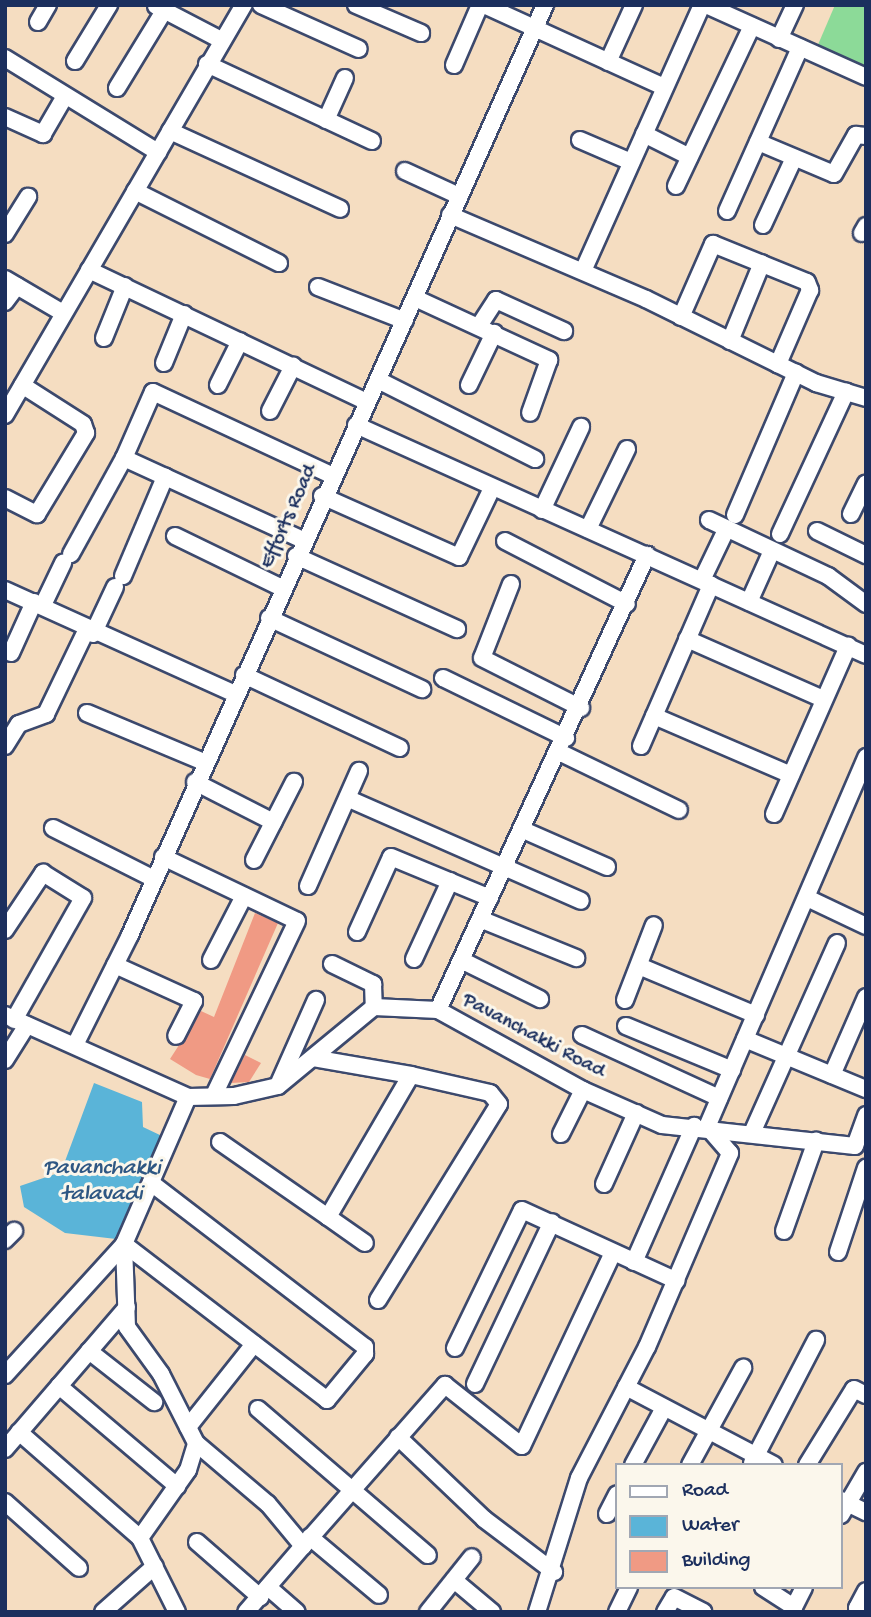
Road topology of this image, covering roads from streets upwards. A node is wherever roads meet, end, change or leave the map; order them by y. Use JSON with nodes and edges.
{"nodes":[{"id":1,"x":48,"y":5,"type":"edge"},
{"id":2,"x":109,"y":5,"type":"edge"},
{"id":3,"x":244,"y":5,"type":"edge"},
{"id":4,"x":261,"y":5,"type":"edge"},
{"id":5,"x":356,"y":5,"type":"edge"},
{"id":6,"x":482,"y":5,"type":"edge"},
{"id":7,"x":545,"y":5,"type":"edge"},
{"id":8,"x":634,"y":5,"type":"edge"},
{"id":9,"x":704,"y":5,"type":"edge"},
{"id":10,"x":795,"y":5,"type":"edge"},
{"id":11,"x":160,"y":8,"type":"edge"},
{"id":12,"x":728,"y":10,"type":"edge"},
{"id":13,"x":38,"y":22,"type":"dead end"},
{"id":14,"x":752,"y":26,"type":"junction"},
{"id":15,"x":533,"y":30,"type":"junction"},
{"id":16,"x":421,"y":33,"type":"dead end"},
{"id":17,"x":219,"y":39,"type":"junction"},
{"id":18,"x":779,"y":39,"type":"junction"},
{"id":19,"x":800,"y":48,"type":"junction"},
{"id":20,"x":359,"y":49,"type":"dead end"},
{"id":21,"x":5,"y":58,"type":"edge"},
{"id":22,"x":75,"y":61,"type":"dead end"},
{"id":23,"x":608,"y":62,"type":"junction"},
{"id":24,"x":207,"y":64,"type":"junction"},
{"id":25,"x":454,"y":65,"type":"dead end"},
{"id":26,"x":866,"y":77,"type":"edge"},
{"id":27,"x":345,"y":78,"type":"dead end"},
{"id":28,"x":664,"y":87,"type":"junction"},
{"id":29,"x":117,"y":88,"type":"dead end"},
{"id":30,"x":65,"y":96,"type":"junction"},
{"id":31,"x":5,"y":117,"type":"edge"},
{"id":32,"x":326,"y":120,"type":"junction"},
{"id":33,"x":170,"y":131,"type":"junction"},
{"id":34,"x":644,"y":134,"type":"junction"},
{"id":35,"x":866,"y":136,"type":"edge"},
{"id":36,"x":580,"y":140,"type":"dead end"},
{"id":37,"x":372,"y":141,"type":"dead end"},
{"id":38,"x":758,"y":142,"type":"junction"},
{"id":39,"x":158,"y":152,"type":"junction"},
{"id":40,"x":690,"y":158,"type":"junction"},
{"id":41,"x":794,"y":158,"type":"junction"},
{"id":42,"x":631,"y":162,"type":"junction"},
{"id":43,"x":405,"y":170,"type":"dead end"},
{"id":44,"x":676,"y":187,"type":"dead end"},
{"id":45,"x":135,"y":191,"type":"junction"},
{"id":46,"x":28,"y":197,"type":"dead end"},
{"id":47,"x":458,"y":197,"type":"junction"},
{"id":48,"x":340,"y":209,"type":"dead end"},
{"id":49,"x":727,"y":211,"type":"dead end"},
{"id":50,"x":450,"y":215,"type":"junction"},
{"id":51,"x":763,"y":225,"type":"dead end"},
{"id":52,"x":5,"y":234,"type":"edge"},
{"id":53,"x":279,"y":263,"type":"dead end"},
{"id":54,"x":762,"y":263,"type":"junction"},
{"id":55,"x":89,"y":270,"type":"junction"},
{"id":56,"x":583,"y":271,"type":"junction"},
{"id":57,"x":11,"y":282,"type":"edge"},
{"id":58,"x":125,"y":286,"type":"junction"},
{"id":59,"x":318,"y":287,"type":"dead end"},
{"id":60,"x":415,"y":298,"type":"junction"},
{"id":61,"x":5,"y":302,"type":"edge"},
{"id":62,"x":63,"y":313,"type":"junction"},
{"id":63,"x":184,"y":314,"type":"junction"},
{"id":64,"x":681,"y":317,"type":"junction"},
{"id":65,"x":405,"y":321,"type":"junction"},
{"id":66,"x":486,"y":330,"type":"junction"},
{"id":67,"x":564,"y":331,"type":"dead end"},
{"id":68,"x":104,"y":338,"type":"dead end"},
{"id":69,"x":240,"y":341,"type":"junction"},
{"id":70,"x":730,"y":341,"type":"junction"},
{"id":71,"x":164,"y":363,"type":"dead end"},
{"id":72,"x":778,"y":364,"type":"junction"},
{"id":73,"x":292,"y":366,"type":"junction"},
{"id":74,"x":796,"y":373,"type":"junction"},
{"id":75,"x":378,"y":380,"type":"junction"},
{"id":76,"x":22,"y":385,"type":"junction"},
{"id":77,"x":218,"y":385,"type":"dead end"},
{"id":78,"x":470,"y":385,"type":"dead end"},
{"id":79,"x":846,"y":392,"type":"junction"},
{"id":80,"x":866,"y":398,"type":"edge"},
{"id":81,"x":367,"y":402,"type":"junction"},
{"id":82,"x":270,"y":411,"type":"dead end"},
{"id":83,"x":530,"y":413,"type":"dead end"},
{"id":84,"x":5,"y":415,"type":"edge"},
{"id":85,"x":356,"y":425,"type":"junction"},
{"id":86,"x":580,"y":427,"type":"dead end"},
{"id":87,"x":627,"y":449,"type":"dead end"},
{"id":88,"x":124,"y":458,"type":"junction"},
{"id":89,"x":535,"y":459,"type":"dead end"},
{"id":90,"x":331,"y":475,"type":"junction"},
{"id":91,"x":165,"y":477,"type":"junction"},
{"id":92,"x":866,"y":483,"type":"edge"},
{"id":93,"x":492,"y":488,"type":"junction"},
{"id":94,"x":322,"y":496,"type":"junction"},
{"id":95,"x":5,"y":498,"type":"edge"},
{"id":96,"x":542,"y":510,"type":"junction"},
{"id":97,"x":851,"y":514,"type":"dead end"},
{"id":98,"x":735,"y":515,"type":"dead end"},
{"id":99,"x":709,"y":520,"type":"dead end"},
{"id":100,"x":588,"y":529,"type":"junction"},
{"id":101,"x":817,"y":531,"type":"dead end"},
{"id":102,"x":724,"y":534,"type":"dead end"},
{"id":103,"x":780,"y":534,"type":"dead end"},
{"id":104,"x":175,"y":536,"type":"dead end"},
{"id":105,"x":505,"y":541,"type":"dead end"},
{"id":106,"x":299,"y":548,"type":"junction"},
{"id":107,"x":647,"y":555,"type":"junction"},
{"id":108,"x":770,"y":555,"type":"dead end"},
{"id":109,"x":866,"y":555,"type":"edge"},
{"id":110,"x":706,"y":583,"type":"junction"},
{"id":111,"x":511,"y":584,"type":"dead end"},
{"id":112,"x":282,"y":588,"type":"junction"},
{"id":113,"x":5,"y":590,"type":"edge"},
{"id":114,"x":749,"y":602,"type":"junction"},
{"id":115,"x":38,"y":603,"type":"junction"},
{"id":116,"x":628,"y":604,"type":"junction"},
{"id":117,"x":866,"y":604,"type":"edge"},
{"id":118,"x":269,"y":618,"type":"junction"},
{"id":119,"x":457,"y":629,"type":"dead end"},
{"id":120,"x":90,"y":632,"type":"junction"},
{"id":121,"x":687,"y":639,"type":"junction"},
{"id":122,"x":848,"y":646,"type":"junction"},
{"id":123,"x":10,"y":653,"type":"dead end"},
{"id":124,"x":866,"y":655,"type":"edge"},
{"id":125,"x":244,"y":675,"type":"junction"},
{"id":126,"x":443,"y":678,"type":"dead end"},
{"id":127,"x":422,"y":689,"type":"dead end"},
{"id":128,"x":235,"y":694,"type":"junction"},
{"id":129,"x":823,"y":699,"type":"junction"},
{"id":130,"x":581,"y":708,"type":"junction"},
{"id":131,"x":87,"y":713,"type":"dead end"},
{"id":132,"x":654,"y":716,"type":"junction"},
{"id":133,"x":563,"y":745,"type":"junction"},
{"id":134,"x":5,"y":746,"type":"edge"},
{"id":135,"x":641,"y":746,"type":"dead end"},
{"id":136,"x":400,"y":748,"type":"dead end"},
{"id":137,"x":866,"y":757,"type":"edge"},
{"id":138,"x":204,"y":762,"type":"junction"},
{"id":139,"x":359,"y":771,"type":"dead end"},
{"id":140,"x":791,"y":775,"type":"junction"},
{"id":141,"x":195,"y":782,"type":"junction"},
{"id":142,"x":294,"y":782,"type":"dead end"},
{"id":143,"x":859,"y":793,"type":"edge"},
{"id":144,"x":349,"y":799,"type":"junction"},
{"id":145,"x":679,"y":810,"type":"dead end"},
{"id":146,"x":774,"y":814,"type":"dead end"},
{"id":147,"x":273,"y":822,"type":"junction"},
{"id":148,"x":52,"y":828,"type":"dead end"},
{"id":149,"x":521,"y":829,"type":"junction"},
{"id":150,"x":163,"y":857,"type":"junction"},
{"id":151,"x":254,"y":860,"type":"dead end"},
{"id":152,"x":506,"y":865,"type":"junction"},
{"id":153,"x":607,"y":867,"type":"dead end"},
{"id":154,"x":154,"y":878,"type":"junction"},
{"id":155,"x":450,"y":881,"type":"junction"},
{"id":156,"x":308,"y":886,"type":"dead end"},
{"id":157,"x":244,"y":896,"type":"junction"},
{"id":158,"x":489,"y":898,"type":"junction"},
{"id":159,"x":807,"y":898,"type":"junction"},
{"id":160,"x":581,"y":901,"type":"dead end"},
{"id":161,"x":480,"y":919,"type":"junction"},
{"id":162,"x":654,"y":925,"type":"dead end"},
{"id":163,"x":866,"y":926,"type":"edge"},
{"id":164,"x":5,"y":930,"type":"edge"},
{"id":165,"x":357,"y":932,"type":"dead end"},
{"id":166,"x":837,"y":943,"type":"dead end"},
{"id":167,"x":414,"y":958,"type":"dead end"},
{"id":168,"x":576,"y":958,"type":"dead end"},
{"id":169,"x":211,"y":960,"type":"dead end"},
{"id":170,"x":463,"y":961,"type":"junction"},
{"id":171,"x":332,"y":964,"type":"dead end"},
{"id":172,"x":116,"y":965,"type":"junction"},
{"id":173,"x":639,"y":966,"type":"junction"},
{"id":174,"x":866,"y":997,"type":"edge"},
{"id":175,"x":540,"y":999,"type":"dead end"},
{"id":176,"x":316,"y":1000,"type":"dead end"},
{"id":177,"x":625,"y":1000,"type":"dead end"},
{"id":178,"x":373,"y":1007,"type":"junction"},
{"id":179,"x":438,"y":1010,"type":"junction"},
{"id":180,"x":756,"y":1015,"type":"junction"},
{"id":181,"x":16,"y":1020,"type":"edge"},
{"id":182,"x":626,"y":1026,"type":"dead end"},
{"id":183,"x":582,"y":1035,"type":"dead end"},
{"id":184,"x":176,"y":1036,"type":"dead end"},
{"id":185,"x":745,"y":1040,"type":"junction"},
{"id":186,"x":75,"y":1045,"type":"junction"},
{"id":187,"x":786,"y":1056,"type":"junction"},
{"id":188,"x":313,"y":1058,"type":"junction"},
{"id":189,"x":5,"y":1060,"type":"edge"},
{"id":190,"x":732,"y":1070,"type":"junction"},
{"id":191,"x":411,"y":1075,"type":"junction"},
{"id":192,"x":831,"y":1075,"type":"junction"},
{"id":193,"x":278,"y":1086,"type":"junction"},
{"id":194,"x":866,"y":1089,"type":"edge"},
{"id":195,"x":583,"y":1090,"type":"junction"},
{"id":196,"x":215,"y":1093,"type":"junction"},
{"id":197,"x":188,"y":1097,"type":"junction"},
{"id":198,"x":719,"y":1098,"type":"junction"},
{"id":199,"x":636,"y":1113,"type":"junction"},
{"id":200,"x":866,"y":1115,"type":"edge"},
{"id":201,"x":700,"y":1126,"type":"junction"},
{"id":202,"x":752,"y":1133,"type":"junction"},
{"id":203,"x":561,"y":1134,"type":"dead end"},
{"id":204,"x":816,"y":1141,"type":"junction"},
{"id":205,"x":220,"y":1142,"type":"dead end"},
{"id":206,"x":860,"y":1147,"type":"edge"},
{"id":207,"x":866,"y":1168,"type":"edge"},
{"id":208,"x":152,"y":1183,"type":"junction"},
{"id":209,"x":604,"y":1184,"type":"dead end"},
{"id":210,"x":328,"y":1217,"type":"junction"},
{"id":211,"x":552,"y":1222,"type":"junction"},
{"id":212,"x":783,"y":1231,"type":"dead end"},
{"id":213,"x":365,"y":1243,"type":"dead end"},
{"id":214,"x":124,"y":1244,"type":"junction"},
{"id":215,"x":838,"y":1252,"type":"dead end"},
{"id":216,"x":613,"y":1253,"type":"junction"},
{"id":217,"x":634,"y":1262,"type":"junction"},
{"id":218,"x":677,"y":1281,"type":"junction"},
{"id":219,"x":379,"y":1300,"type":"dead end"},
{"id":220,"x":127,"y":1307,"type":"junction"},
{"id":221,"x":816,"y":1340,"type":"dead end"},
{"id":222,"x":254,"y":1344,"type":"junction"},
{"id":223,"x":455,"y":1348,"type":"dead end"},
{"id":224,"x":89,"y":1351,"type":"junction"},
{"id":225,"x":743,"y":1368,"type":"dead end"},
{"id":226,"x":5,"y":1374,"type":"edge"},
{"id":227,"x":475,"y":1384,"type":"dead end"},
{"id":228,"x":59,"y":1386,"type":"junction"},
{"id":229,"x":626,"y":1387,"type":"junction"},
{"id":230,"x":866,"y":1395,"type":"edge"},
{"id":231,"x":154,"y":1402,"type":"dead end"},
{"id":232,"x":664,"y":1408,"type":"junction"},
{"id":233,"x":258,"y":1409,"type":"dead end"},
{"id":234,"x":188,"y":1427,"type":"junction"},
{"id":235,"x":19,"y":1432,"type":"junction"},
{"id":236,"x":706,"y":1433,"type":"junction"},
{"id":237,"x":398,"y":1437,"type":"junction"},
{"id":238,"x":196,"y":1443,"type":"junction"},
{"id":239,"x":5,"y":1449,"type":"edge"},
{"id":240,"x":753,"y":1460,"type":"edge"},
{"id":241,"x":634,"y":1463,"type":"edge"},
{"id":242,"x":691,"y":1463,"type":"edge"},
{"id":243,"x":808,"y":1463,"type":"edge"},
{"id":244,"x":866,"y":1472,"type":"edge"},
{"id":245,"x":177,"y":1486,"type":"junction"},
{"id":246,"x":353,"y":1488,"type":"junction"},
{"id":247,"x":616,"y":1496,"type":"edge"},
{"id":248,"x":5,"y":1502,"type":"edge"},
{"id":249,"x":843,"y":1506,"type":"edge"},
{"id":250,"x":866,"y":1512,"type":"edge"},
{"id":251,"x":607,"y":1514,"type":"dead end"},
{"id":252,"x":141,"y":1538,"type":"junction"},
{"id":253,"x":306,"y":1541,"type":"junction"},
{"id":254,"x":197,"y":1542,"type":"dead end"},
{"id":255,"x":428,"y":1555,"type":"dead end"},
{"id":256,"x":472,"y":1557,"type":"dead end"},
{"id":257,"x":155,"y":1566,"type":"junction"},
{"id":258,"x":79,"y":1568,"type":"dead end"},
{"id":259,"x":554,"y":1572,"type":"junction"},
{"id":260,"x":454,"y":1580,"type":"junction"},
{"id":261,"x":628,"y":1589,"type":"edge"},
{"id":262,"x":766,"y":1589,"type":"edge"},
{"id":263,"x":803,"y":1589,"type":"edge"},
{"id":264,"x":866,"y":1591,"type":"edge"},
{"id":265,"x":264,"y":1592,"type":"junction"},
{"id":266,"x":379,"y":1595,"type":"dead end"},
{"id":267,"x":103,"y":1612,"type":"edge"},
{"id":268,"x":177,"y":1612,"type":"edge"},
{"id":269,"x":246,"y":1612,"type":"edge"},
{"id":270,"x":297,"y":1612,"type":"edge"},
{"id":271,"x":428,"y":1612,"type":"edge"},
{"id":272,"x":492,"y":1612,"type":"edge"},
{"id":273,"x":537,"y":1612,"type":"edge"},
{"id":274,"x":617,"y":1612,"type":"edge"},
{"id":275,"x":665,"y":1612,"type":"edge"},
{"id":276,"x":702,"y":1612,"type":"edge"},
{"id":277,"x":863,"y":1612,"type":"edge"}],
"edges":[{"from":1,"to":13,"type":"street"},
{"from":2,"to":22,"type":"street"},
{"from":3,"to":17,"type":"street"},
{"from":4,"to":20,"type":"street"},
{"from":5,"to":16,"type":"street"},
{"from":6,"to":15,"type":"street"},
{"from":6,"to":25,"type":"street"},
{"from":7,"to":15,"type":"street","name":"Efforts Road"},
{"from":8,"to":23,"type":"street"},
{"from":9,"to":12,"type":"street"},
{"from":9,"to":28,"type":"street"},
{"from":10,"to":18,"type":"street"},
{"from":11,"to":17,"type":"street"},
{"from":11,"to":29,"type":"street"},
{"from":12,"to":14,"type":"street"},
{"from":14,"to":18,"type":"street"},
{"from":14,"to":40,"type":"street"},
{"from":15,"to":23,"type":"street"},
{"from":15,"to":47,"type":"street","name":"Efforts Road"},
{"from":17,"to":24,"type":"street"},
{"from":18,"to":19,"type":"street"},
{"from":19,"to":26,"type":"street"},
{"from":19,"to":38,"type":"street"},
{"from":21,"to":30,"type":"street"},
{"from":23,"to":28,"type":"street"},
{"from":24,"to":32,"type":"street"},
{"from":24,"to":33,"type":"street"},
{"from":27,"to":32,"type":"street"},
{"from":28,"to":34,"type":"street"},
{"from":30,"to":31,"type":"street"},
{"from":30,"to":39,"type":"street"},
{"from":32,"to":37,"type":"street"},
{"from":33,"to":39,"type":"street"},
{"from":33,"to":48,"type":"street"},
{"from":34,"to":40,"type":"street"},
{"from":34,"to":42,"type":"street"},
{"from":35,"to":41,"type":"street"},
{"from":36,"to":42,"type":"street"},
{"from":38,"to":41,"type":"street"},
{"from":38,"to":49,"type":"street"},
{"from":39,"to":45,"type":"street"},
{"from":40,"to":44,"type":"street"},
{"from":41,"to":51,"type":"street"},
{"from":42,"to":56,"type":"street"},
{"from":43,"to":47,"type":"street"},
{"from":45,"to":53,"type":"street"},
{"from":45,"to":55,"type":"street"},
{"from":46,"to":52,"type":"street"},
{"from":47,"to":50,"type":"street","name":"Efforts Road"},
{"from":50,"to":56,"type":"street"},
{"from":50,"to":60,"type":"street","name":"Efforts Road"},
{"from":54,"to":64,"type":"street"},
{"from":54,"to":70,"type":"street"},
{"from":54,"to":72,"type":"street"},
{"from":55,"to":58,"type":"street"},
{"from":55,"to":62,"type":"street"},
{"from":56,"to":64,"type":"street"},
{"from":57,"to":61,"type":"street"},
{"from":57,"to":62,"type":"street"},
{"from":58,"to":63,"type":"street"},
{"from":58,"to":68,"type":"street"},
{"from":59,"to":65,"type":"street"},
{"from":60,"to":65,"type":"street","name":"Efforts Road"},
{"from":60,"to":66,"type":"street"},
{"from":62,"to":76,"type":"street"},
{"from":63,"to":69,"type":"street"},
{"from":63,"to":71,"type":"street"},
{"from":64,"to":70,"type":"street"},
{"from":65,"to":75,"type":"street","name":"Efforts Road"},
{"from":66,"to":67,"type":"street"},
{"from":66,"to":78,"type":"street"},
{"from":66,"to":83,"type":"street"},
{"from":69,"to":73,"type":"street"},
{"from":69,"to":77,"type":"street"},
{"from":70,"to":72,"type":"street"},
{"from":72,"to":74,"type":"street"},
{"from":73,"to":81,"type":"street"},
{"from":73,"to":82,"type":"street"},
{"from":74,"to":79,"type":"street"},
{"from":74,"to":98,"type":"street"},
{"from":75,"to":81,"type":"street","name":"Efforts Road"},
{"from":75,"to":89,"type":"street"},
{"from":76,"to":84,"type":"street"},
{"from":76,"to":95,"type":"street"},
{"from":79,"to":80,"type":"street"},
{"from":79,"to":103,"type":"street"},
{"from":81,"to":85,"type":"street","name":"Efforts Road"},
{"from":85,"to":90,"type":"street","name":"Efforts Road"},
{"from":85,"to":93,"type":"street"},
{"from":86,"to":96,"type":"street"},
{"from":87,"to":100,"type":"street"},
{"from":88,"to":90,"type":"street"},
{"from":88,"to":91,"type":"street"},
{"from":88,"to":115,"type":"street"},
{"from":90,"to":94,"type":"street","name":"Efforts Road"},
{"from":91,"to":106,"type":"street"},
{"from":91,"to":120,"type":"street"},
{"from":92,"to":97,"type":"street"},
{"from":93,"to":94,"type":"street"},
{"from":93,"to":96,"type":"street"},
{"from":94,"to":106,"type":"street","name":"Efforts Road"},
{"from":96,"to":100,"type":"street"},
{"from":99,"to":117,"type":"street"},
{"from":100,"to":107,"type":"street"},
{"from":101,"to":109,"type":"street"},
{"from":102,"to":110,"type":"street"},
{"from":104,"to":112,"type":"street"},
{"from":105,"to":116,"type":"street"},
{"from":106,"to":112,"type":"street","name":"Efforts Road"},
{"from":106,"to":119,"type":"street"},
{"from":107,"to":110,"type":"street"},
{"from":107,"to":116,"type":"street"},
{"from":108,"to":114,"type":"street"},
{"from":110,"to":114,"type":"street"},
{"from":110,"to":121,"type":"street"},
{"from":111,"to":130,"type":"street"},
{"from":112,"to":118,"type":"street","name":"Efforts Road"},
{"from":113,"to":115,"type":"street"},
{"from":114,"to":122,"type":"street"},
{"from":115,"to":120,"type":"street"},
{"from":115,"to":123,"type":"street"},
{"from":116,"to":130,"type":"street"},
{"from":118,"to":125,"type":"street","name":"Efforts Road"},
{"from":118,"to":127,"type":"street"},
{"from":120,"to":128,"type":"street"},
{"from":120,"to":134,"type":"street"},
{"from":121,"to":129,"type":"street"},
{"from":121,"to":132,"type":"street"},
{"from":122,"to":124,"type":"street"},
{"from":122,"to":129,"type":"street"},
{"from":125,"to":128,"type":"street","name":"Efforts Road"},
{"from":125,"to":136,"type":"street"},
{"from":126,"to":133,"type":"street"},
{"from":128,"to":138,"type":"street","name":"Efforts Road"},
{"from":129,"to":140,"type":"street"},
{"from":130,"to":133,"type":"street"},
{"from":131,"to":138,"type":"street"},
{"from":132,"to":135,"type":"street"},
{"from":132,"to":140,"type":"street"},
{"from":133,"to":145,"type":"street"},
{"from":133,"to":149,"type":"street"},
{"from":137,"to":143,"type":"street"},
{"from":138,"to":141,"type":"street","name":"Efforts Road"},
{"from":139,"to":144,"type":"street"},
{"from":140,"to":146,"type":"street"},
{"from":141,"to":147,"type":"street"},
{"from":141,"to":150,"type":"street","name":"Efforts Road"},
{"from":142,"to":147,"type":"street"},
{"from":143,"to":159,"type":"street"},
{"from":144,"to":152,"type":"street"},
{"from":144,"to":156,"type":"street"},
{"from":147,"to":151,"type":"street"},
{"from":148,"to":154,"type":"street"},
{"from":149,"to":152,"type":"street"},
{"from":149,"to":153,"type":"street"},
{"from":150,"to":154,"type":"street","name":"Efforts Road"},
{"from":150,"to":157,"type":"street"},
{"from":152,"to":158,"type":"street"},
{"from":152,"to":160,"type":"street"},
{"from":154,"to":172,"type":"street","name":"Efforts Road"},
{"from":155,"to":158,"type":"street"},
{"from":155,"to":165,"type":"street"},
{"from":155,"to":167,"type":"street"},
{"from":157,"to":169,"type":"street"},
{"from":157,"to":196,"type":"street"},
{"from":158,"to":161,"type":"street"},
{"from":159,"to":163,"type":"street"},
{"from":159,"to":180,"type":"street"},
{"from":161,"to":168,"type":"street"},
{"from":161,"to":170,"type":"street"},
{"from":162,"to":173,"type":"street"},
{"from":164,"to":181,"type":"street"},
{"from":166,"to":187,"type":"street"},
{"from":170,"to":175,"type":"street"},
{"from":170,"to":179,"type":"street"},
{"from":171,"to":178,"type":"street"},
{"from":172,"to":184,"type":"street"},
{"from":172,"to":186,"type":"street","name":"Efforts Road"},
{"from":173,"to":177,"type":"street"},
{"from":173,"to":180,"type":"street"},
{"from":174,"to":192,"type":"street"},
{"from":176,"to":193,"type":"street"},
{"from":178,"to":179,"type":"street","name":"Pavanchakki Road"},
{"from":178,"to":188,"type":"street"},
{"from":179,"to":195,"type":"street","name":"Pavanchakki Road"},
{"from":180,"to":185,"type":"street"},
{"from":181,"to":186,"type":"street"},
{"from":181,"to":189,"type":"street"},
{"from":182,"to":190,"type":"street"},
{"from":183,"to":198,"type":"street"},
{"from":185,"to":187,"type":"street"},
{"from":185,"to":190,"type":"street"},
{"from":186,"to":197,"type":"street"},
{"from":187,"to":192,"type":"street"},
{"from":187,"to":202,"type":"street"},
{"from":188,"to":191,"type":"street"},
{"from":188,"to":193,"type":"street"},
{"from":190,"to":198,"type":"street"},
{"from":191,"to":210,"type":"street"},
{"from":191,"to":219,"type":"street"},
{"from":192,"to":194,"type":"street"},
{"from":193,"to":196,"type":"street"},
{"from":195,"to":199,"type":"street","name":"Pavanchakki Road"},
{"from":195,"to":203,"type":"street"},
{"from":196,"to":197,"type":"street"},
{"from":197,"to":208,"type":"street"},
{"from":198,"to":201,"type":"street"},
{"from":199,"to":201,"type":"street","name":"Pavanchakki Road"},
{"from":199,"to":209,"type":"street"},
{"from":200,"to":206,"type":"street"},
{"from":201,"to":202,"type":"street","name":"Pavanchakki Road"},
{"from":201,"to":217,"type":"street"},
{"from":201,"to":218,"type":"street"},
{"from":202,"to":204,"type":"street","name":"Pavanchakki Road"},
{"from":204,"to":206,"type":"street","name":"Pavanchakki Road"},
{"from":204,"to":212,"type":"street"},
{"from":205,"to":210,"type":"street"},
{"from":207,"to":215,"type":"street"},
{"from":208,"to":214,"type":"street"},
{"from":208,"to":222,"type":"street"},
{"from":210,"to":213,"type":"street"},
{"from":211,"to":216,"type":"street"},
{"from":211,"to":223,"type":"street"},
{"from":211,"to":227,"type":"street"},
{"from":214,"to":220,"type":"street"},
{"from":214,"to":222,"type":"street"},
{"from":214,"to":226,"type":"street"},
{"from":216,"to":217,"type":"street"},
{"from":216,"to":237,"type":"street"},
{"from":217,"to":218,"type":"street"},
{"from":218,"to":229,"type":"street"},
{"from":220,"to":224,"type":"street"},
{"from":220,"to":234,"type":"street"},
{"from":221,"to":240,"type":"street"},
{"from":222,"to":234,"type":"street"},
{"from":224,"to":228,"type":"street"},
{"from":224,"to":231,"type":"street"},
{"from":225,"to":236,"type":"street"},
{"from":228,"to":235,"type":"street"},
{"from":228,"to":245,"type":"street"},
{"from":229,"to":232,"type":"street"},
{"from":229,"to":259,"type":"street"},
{"from":230,"to":243,"type":"street"},
{"from":232,"to":236,"type":"street"},
{"from":232,"to":241,"type":"street"},
{"from":233,"to":246,"type":"street"},
{"from":234,"to":238,"type":"street"},
{"from":235,"to":239,"type":"street"},
{"from":235,"to":252,"type":"street"},
{"from":236,"to":240,"type":"street"},
{"from":236,"to":242,"type":"street"},
{"from":237,"to":246,"type":"street"},
{"from":237,"to":259,"type":"street"},
{"from":238,"to":245,"type":"street"},
{"from":238,"to":253,"type":"street"},
{"from":244,"to":249,"type":"street"},
{"from":245,"to":252,"type":"street"},
{"from":246,"to":253,"type":"street"},
{"from":246,"to":255,"type":"street"},
{"from":247,"to":251,"type":"street"},
{"from":248,"to":258,"type":"street"},
{"from":249,"to":250,"type":"street"},
{"from":252,"to":257,"type":"street"},
{"from":253,"to":265,"type":"street"},
{"from":253,"to":266,"type":"street"},
{"from":254,"to":265,"type":"street"},
{"from":256,"to":260,"type":"street"},
{"from":257,"to":267,"type":"street"},
{"from":257,"to":268,"type":"street"},
{"from":259,"to":273,"type":"street"},
{"from":260,"to":271,"type":"street"},
{"from":260,"to":272,"type":"street"},
{"from":261,"to":274,"type":"street"},
{"from":262,"to":263,"type":"street"},
{"from":264,"to":277,"type":"street"},
{"from":265,"to":269,"type":"street"},
{"from":265,"to":270,"type":"street"},
{"from":275,"to":276,"type":"street"}]}
